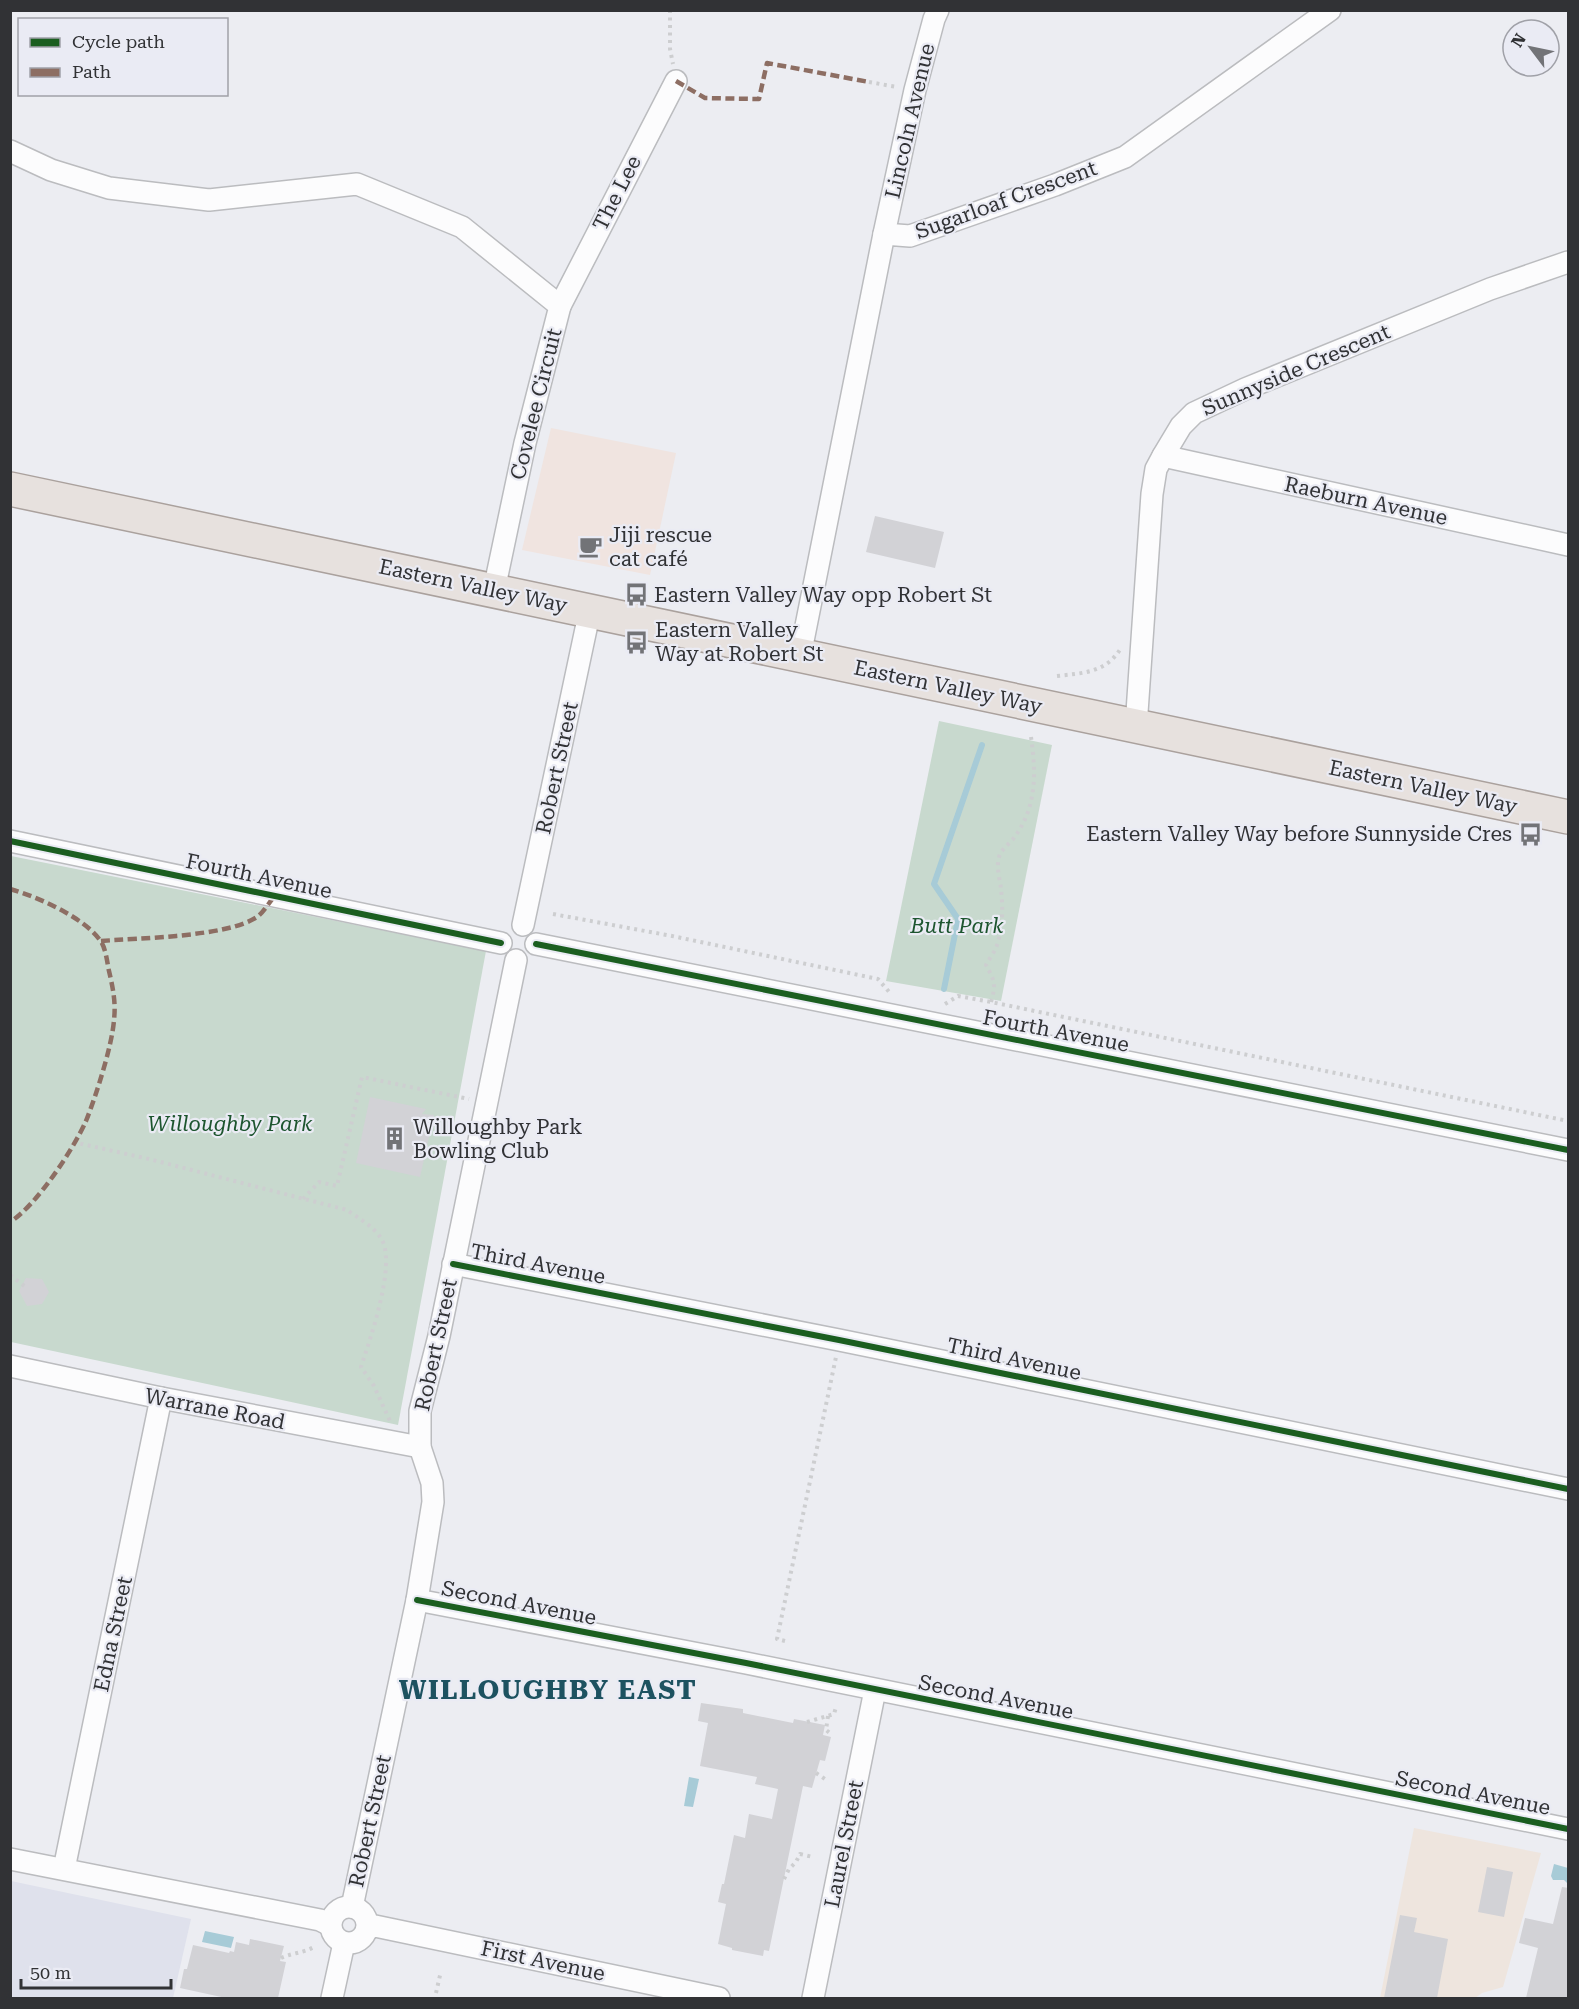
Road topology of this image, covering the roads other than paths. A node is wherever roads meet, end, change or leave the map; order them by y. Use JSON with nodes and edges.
{"nodes":[{"id":1,"x":938,"y":10,"type":"edge"},
{"id":2,"x":1330,"y":10,"type":"edge"},
{"id":3,"x":676,"y":81,"type":"road end"},
{"id":4,"x":10,"y":151,"type":"edge"},
{"id":5,"x":884,"y":234,"type":"junction"},
{"id":6,"x":1569,"y":262,"type":"edge"},
{"id":7,"x":561,"y":306,"type":"junction"},
{"id":8,"x":1163,"y":456,"type":"junction"},
{"id":9,"x":10,"y":489,"type":"edge"},
{"id":10,"x":1569,"y":545,"type":"edge"},
{"id":11,"x":494,"y":590,"type":"junction"},
{"id":12,"x":590,"y":610,"type":"junction"},
{"id":13,"x":800,"y":656,"type":"junction"},
{"id":14,"x":1136,"y":727,"type":"junction"},
{"id":15,"x":1569,"y":817,"type":"edge"},
{"id":16,"x":10,"y":841,"type":"edge"},
{"id":17,"x":523,"y":925,"type":"junction"},
{"id":18,"x":501,"y":942,"type":"junction"},
{"id":19,"x":536,"y":944,"type":"junction"},
{"id":20,"x":516,"y":960,"type":"junction"},
{"id":21,"x":1569,"y":1150,"type":"edge"},
{"id":22,"x":453,"y":1264,"type":"junction"},
{"id":23,"x":10,"y":1366,"type":"edge"},
{"id":24,"x":160,"y":1398,"type":"junction"},
{"id":25,"x":420,"y":1447,"type":"junction"},
{"id":26,"x":1569,"y":1489,"type":"edge"},
{"id":27,"x":417,"y":1600,"type":"junction"},
{"id":28,"x":875,"y":1690,"type":"junction"},
{"id":29,"x":1569,"y":1829,"type":"edge"},
{"id":30,"x":10,"y":1859,"type":"edge"},
{"id":31,"x":64,"y":1869,"type":"junction"},
{"id":32,"x":352,"y":1907,"type":"junction"},
{"id":33,"x":330,"y":1925,"type":"junction"},
{"id":34,"x":367,"y":1929,"type":"junction"},
{"id":35,"x":344,"y":1943,"type":"junction"},
{"id":36,"x":333,"y":1998,"type":"edge"},
{"id":37,"x":719,"y":1998,"type":"edge"},
{"id":38,"x":813,"y":1998,"type":"edge"}],
"edges":[{"from":1,"to":5,"type":"street","name":"Lincoln Avenue"},
{"from":2,"to":5,"type":"street","name":"Sugarloaf Crescent"},
{"from":3,"to":7,"type":"street","name":"The Lee"},
{"from":4,"to":7,"type":"street","name":"Covelee Circuit"},
{"from":5,"to":13,"type":"street","name":"Sugarloaf Crescent"},
{"from":6,"to":8,"type":"street","name":"Sunnyside Crescent"},
{"from":7,"to":11,"type":"street","name":"Covelee Circuit"},
{"from":8,"to":10,"type":"street","name":"Raeburn Avenue"},
{"from":8,"to":14,"type":"street","name":"Sunnyside Crescent"},
{"from":9,"to":11,"type":"main road","name":"Eastern Valley Way"},
{"from":11,"to":12,"type":"main road","name":"Eastern Valley Way"},
{"from":12,"to":13,"type":"main road","name":"Eastern Valley Way"},
{"from":12,"to":17,"type":"street","name":"Robert Street"},
{"from":13,"to":14,"type":"main road","name":"Eastern Valley Way"},
{"from":14,"to":15,"type":"main road","name":"Eastern Valley Way"},
{"from":16,"to":18,"type":"street","name":"Fourth Avenue"},
{"from":17,"to":18,"type":"street"},
{"from":17,"to":19,"type":"street"},
{"from":18,"to":20,"type":"street"},
{"from":19,"to":20,"type":"street"},
{"from":19,"to":21,"type":"street","name":"Fourth Avenue"},
{"from":20,"to":22,"type":"street","name":"Robert Street"},
{"from":22,"to":25,"type":"street","name":"Robert Street"},
{"from":22,"to":26,"type":"street","name":"Third Avenue"},
{"from":23,"to":24,"type":"street","name":"Warrane Road"},
{"from":24,"to":25,"type":"street","name":"Warrane Road"},
{"from":24,"to":31,"type":"street","name":"Edna Street"},
{"from":25,"to":27,"type":"street","name":"Robert Street"},
{"from":27,"to":28,"type":"street","name":"Second Avenue"},
{"from":27,"to":32,"type":"street","name":"Robert Street"},
{"from":28,"to":29,"type":"street","name":"Second Avenue"},
{"from":28,"to":38,"type":"street","name":"Laurel Street"},
{"from":30,"to":31,"type":"street"},
{"from":31,"to":33,"type":"street"},
{"from":32,"to":33,"type":"street"},
{"from":32,"to":34,"type":"street"},
{"from":33,"to":35,"type":"street"},
{"from":34,"to":35,"type":"street"},
{"from":34,"to":37,"type":"street","name":"First Avenue"},
{"from":35,"to":36,"type":"street"}]}
